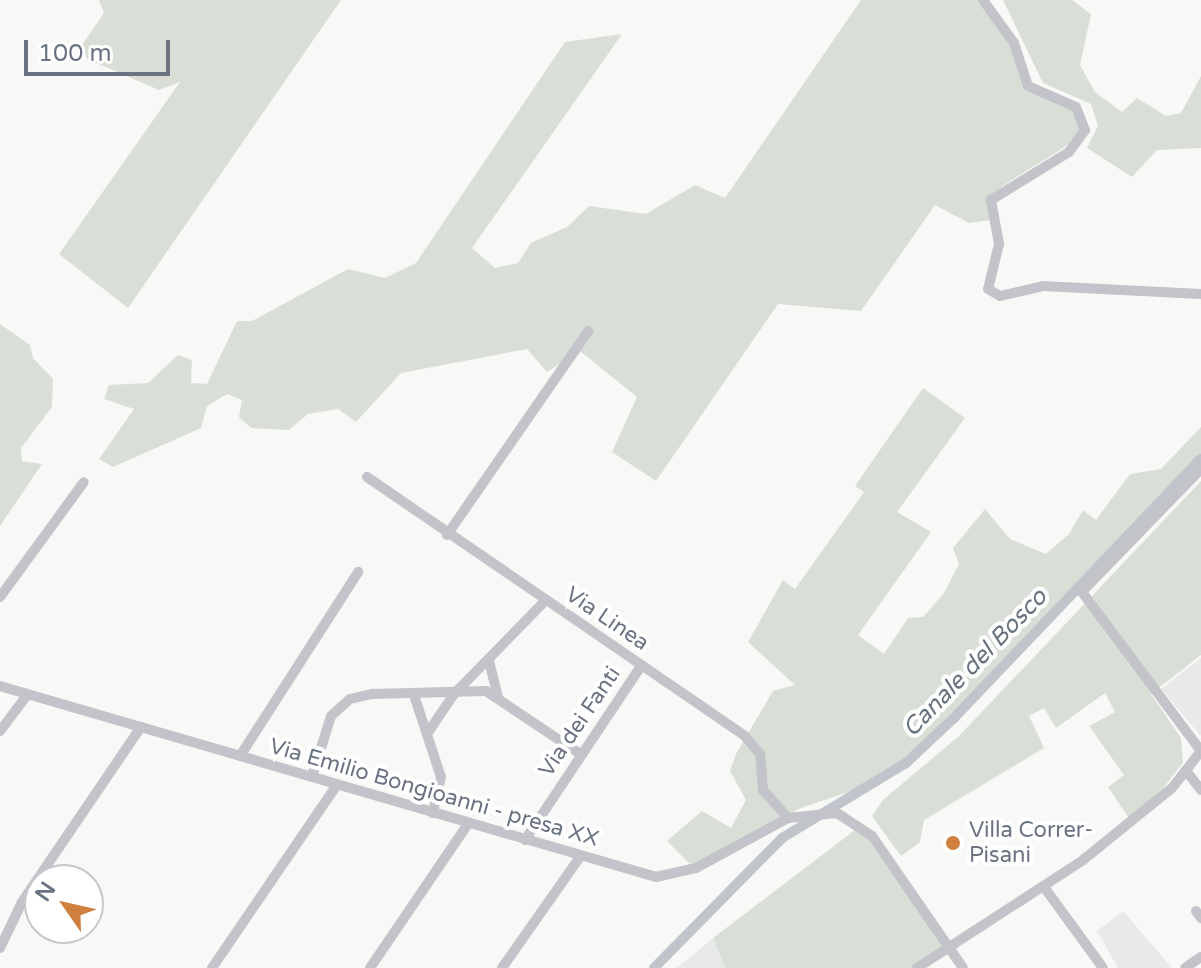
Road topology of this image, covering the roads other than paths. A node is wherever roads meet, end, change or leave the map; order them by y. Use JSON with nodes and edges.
{"nodes":[{"id":1,"x":983,"y":0,"type":"edge"},
{"id":2,"x":1201,"y":294,"type":"edge"},
{"id":3,"x":588,"y":331,"type":"dead end"},
{"id":4,"x":1201,"y":469,"type":"edge"},
{"id":5,"x":367,"y":477,"type":"dead end"},
{"id":6,"x":84,"y":482,"type":"dead end"},
{"id":7,"x":447,"y":535,"type":"junction"},
{"id":8,"x":358,"y":572,"type":"dead end"},
{"id":9,"x":0,"y":597,"type":"edge"},
{"id":10,"x":545,"y":601,"type":"junction"},
{"id":11,"x":489,"y":661,"type":"junction"},
{"id":12,"x":641,"y":666,"type":"junction"},
{"id":13,"x":0,"y":686,"type":"edge"},
{"id":14,"x":28,"y":694,"type":"junction"},
{"id":15,"x":454,"y":694,"type":"junction"},
{"id":16,"x":414,"y":695,"type":"junction"},
{"id":17,"x":498,"y":697,"type":"junction"},
{"id":18,"x":141,"y":727,"type":"junction"},
{"id":19,"x":0,"y":731,"type":"edge"},
{"id":20,"x":429,"y":731,"type":"junction"},
{"id":21,"x":1201,"y":751,"type":"edge"},
{"id":22,"x":582,"y":755,"type":"junction"},
{"id":23,"x":240,"y":756,"type":"junction"},
{"id":24,"x":1187,"y":772,"type":"junction"},
{"id":25,"x":312,"y":777,"type":"junction"},
{"id":26,"x":337,"y":785,"type":"junction"},
{"id":27,"x":1201,"y":790,"type":"edge"},
{"id":28,"x":433,"y":813,"type":"junction"},
{"id":29,"x":788,"y":818,"type":"junction"},
{"id":30,"x":468,"y":824,"type":"junction"},
{"id":31,"x":525,"y":840,"type":"junction"},
{"id":32,"x":580,"y":857,"type":"junction"},
{"id":33,"x":1044,"y":887,"type":"junction"},
{"id":34,"x":949,"y":947,"type":"junction"},
{"id":35,"x":0,"y":948,"type":"edge"},
{"id":36,"x":1201,"y":957,"type":"edge"},
{"id":37,"x":212,"y":968,"type":"edge"},
{"id":38,"x":370,"y":968,"type":"edge"},
{"id":39,"x":502,"y":968,"type":"edge"},
{"id":40,"x":917,"y":968,"type":"edge"},
{"id":41,"x":963,"y":968,"type":"edge"},
{"id":42,"x":1103,"y":968,"type":"edge"},
{"id":43,"x":1185,"y":968,"type":"edge"}],
"edges":[{"from":1,"to":2,"type":"street"},
{"from":3,"to":7,"type":"street"},
{"from":4,"to":21,"type":"street"},
{"from":5,"to":7,"type":"street","name":"Via Linea"},
{"from":6,"to":9,"type":"street"},
{"from":7,"to":10,"type":"street","name":"Via Linea"},
{"from":8,"to":23,"type":"street"},
{"from":10,"to":11,"type":"street"},
{"from":10,"to":12,"type":"street","name":"Via Linea"},
{"from":11,"to":15,"type":"street"},
{"from":11,"to":17,"type":"street"},
{"from":12,"to":22,"type":"street","name":"Via dei Fanti"},
{"from":12,"to":29,"type":"street","name":"Via Linea"},
{"from":13,"to":14,"type":"street","name":"Via Emilio Bongioanni - presa XX"},
{"from":14,"to":18,"type":"street","name":"Via Emilio Bongioanni - presa XX"},
{"from":14,"to":19,"type":"street"},
{"from":15,"to":16,"type":"street"},
{"from":15,"to":17,"type":"street"},
{"from":15,"to":20,"type":"street"},
{"from":16,"to":20,"type":"street"},
{"from":16,"to":25,"type":"street"},
{"from":17,"to":22,"type":"street"},
{"from":18,"to":23,"type":"street","name":"Via Emilio Bongioanni - presa XX"},
{"from":18,"to":35,"type":"street"},
{"from":20,"to":28,"type":"street"},
{"from":21,"to":24,"type":"street"},
{"from":22,"to":31,"type":"street","name":"Via dei Fanti"},
{"from":23,"to":25,"type":"street","name":"Via Emilio Bongioanni - presa XX"},
{"from":24,"to":27,"type":"street"},
{"from":24,"to":33,"type":"street"},
{"from":25,"to":26,"type":"street","name":"Via Emilio Bongioanni - presa XX"},
{"from":26,"to":28,"type":"street","name":"Via Emilio Bongioanni - presa XX"},
{"from":26,"to":37,"type":"street"},
{"from":28,"to":30,"type":"street","name":"Via Emilio Bongioanni - presa XX"},
{"from":29,"to":32,"type":"street","name":"Via Emilio Bongioanni - presa XX"},
{"from":29,"to":34,"type":"street","name":"Via Emilio Bongioanni - presa XX"},
{"from":30,"to":31,"type":"street","name":"Via Emilio Bongioanni - presa XX"},
{"from":30,"to":38,"type":"street"},
{"from":31,"to":32,"type":"street","name":"Via Emilio Bongioanni - presa XX"},
{"from":32,"to":39,"type":"street"},
{"from":33,"to":34,"type":"street"},
{"from":33,"to":42,"type":"street"},
{"from":34,"to":40,"type":"street"},
{"from":34,"to":41,"type":"street"},
{"from":36,"to":43,"type":"street"}]}
